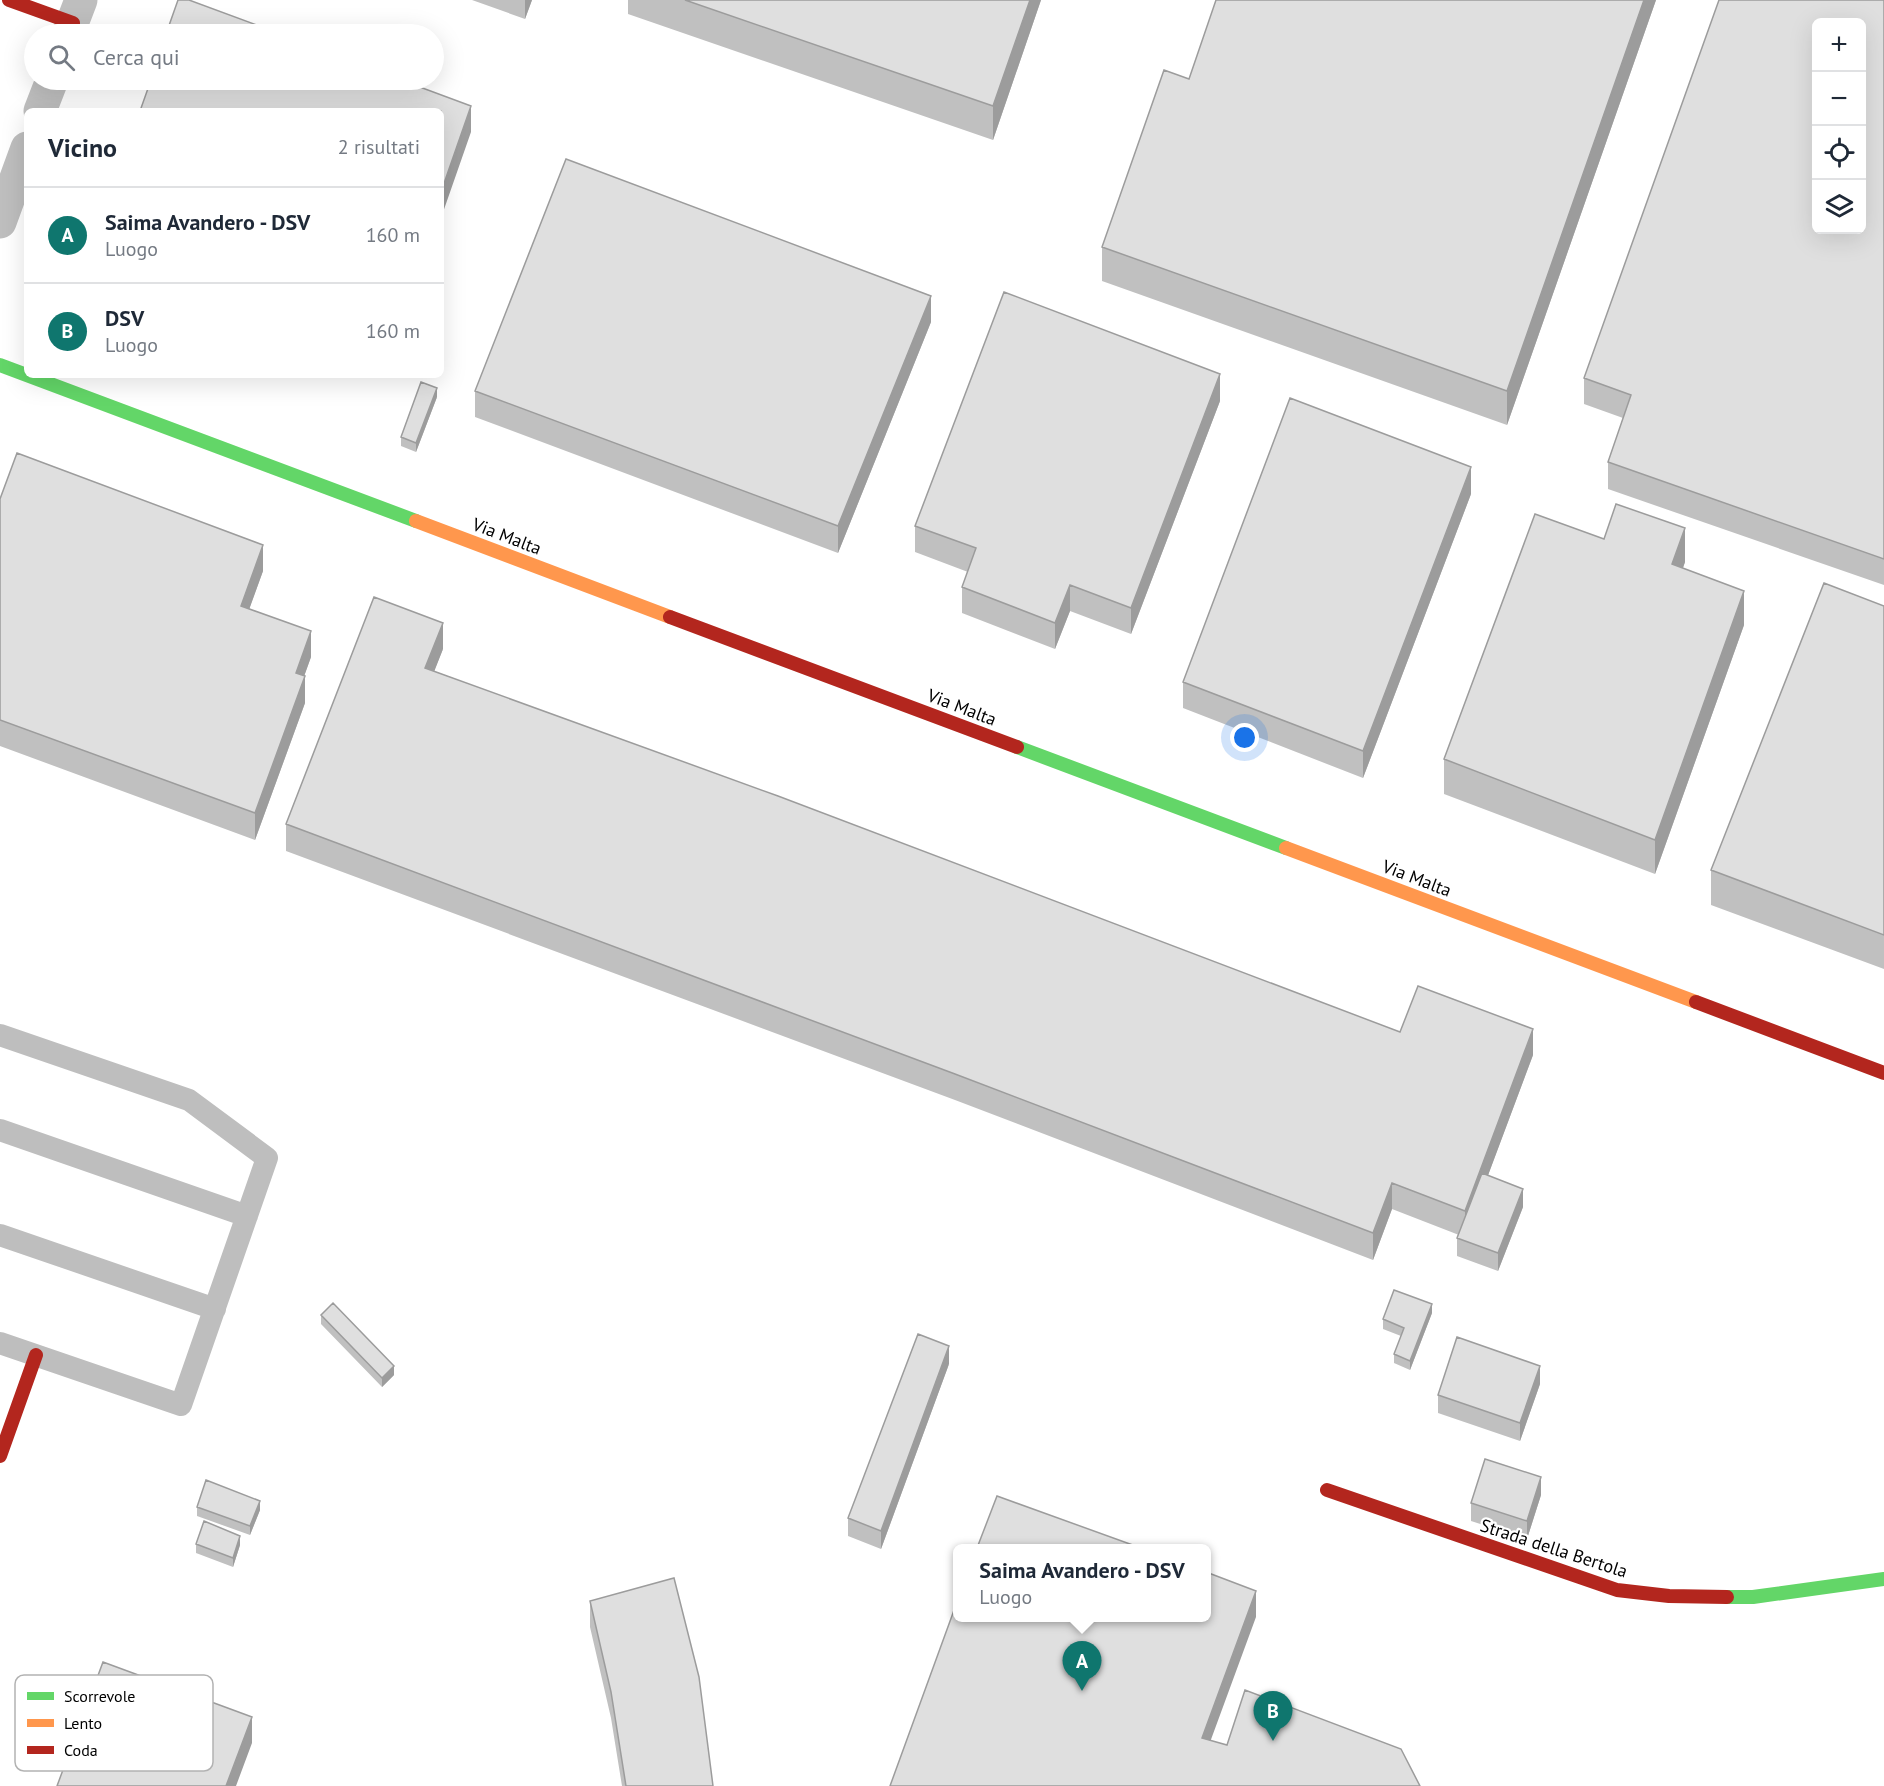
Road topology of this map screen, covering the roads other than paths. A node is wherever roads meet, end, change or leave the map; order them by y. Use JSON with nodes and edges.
{"nodes":[{"id":1,"x":9,"y":0,"type":"edge"},
{"id":2,"x":74,"y":19,"type":"edge"},
{"id":3,"x":48,"y":90,"type":"edge"},
{"id":4,"x":41,"y":108,"type":"edge"},
{"id":5,"x":24,"y":156,"type":"edge"},
{"id":6,"x":0,"y":222,"type":"edge"},
{"id":7,"x":0,"y":365,"type":"edge"},
{"id":8,"x":24,"y":374,"type":"edge"},
{"id":9,"x":35,"y":378,"type":"edge"},
{"id":10,"x":0,"y":1035,"type":"edge"},
{"id":11,"x":1884,"y":1073,"type":"edge"},
{"id":12,"x":0,"y":1130,"type":"edge"},
{"id":13,"x":247,"y":1216,"type":"junction"},
{"id":14,"x":0,"y":1234,"type":"edge"},
{"id":15,"x":215,"y":1309,"type":"junction"},
{"id":16,"x":0,"y":1343,"type":"edge"},
{"id":17,"x":36,"y":1355,"type":"junction"},
{"id":18,"x":0,"y":1456,"type":"edge"},
{"id":19,"x":1327,"y":1490,"type":"dead end"},
{"id":20,"x":1884,"y":1579,"type":"edge"}],
"edges":[{"from":1,"to":2,"type":"street"},
{"from":3,"to":4,"type":"street"},
{"from":5,"to":6,"type":"street"},
{"from":7,"to":8,"type":"street","name":"Via Malta"},
{"from":9,"to":11,"type":"street","name":"Via Malta"},
{"from":10,"to":13,"type":"lane"},
{"from":12,"to":13,"type":"lane"},
{"from":13,"to":15,"type":"lane"},
{"from":14,"to":15,"type":"lane"},
{"from":15,"to":17,"type":"lane"},
{"from":16,"to":17,"type":"lane"},
{"from":17,"to":18,"type":"street"},
{"from":19,"to":20,"type":"street","name":"Strada della Bertola"}]}
